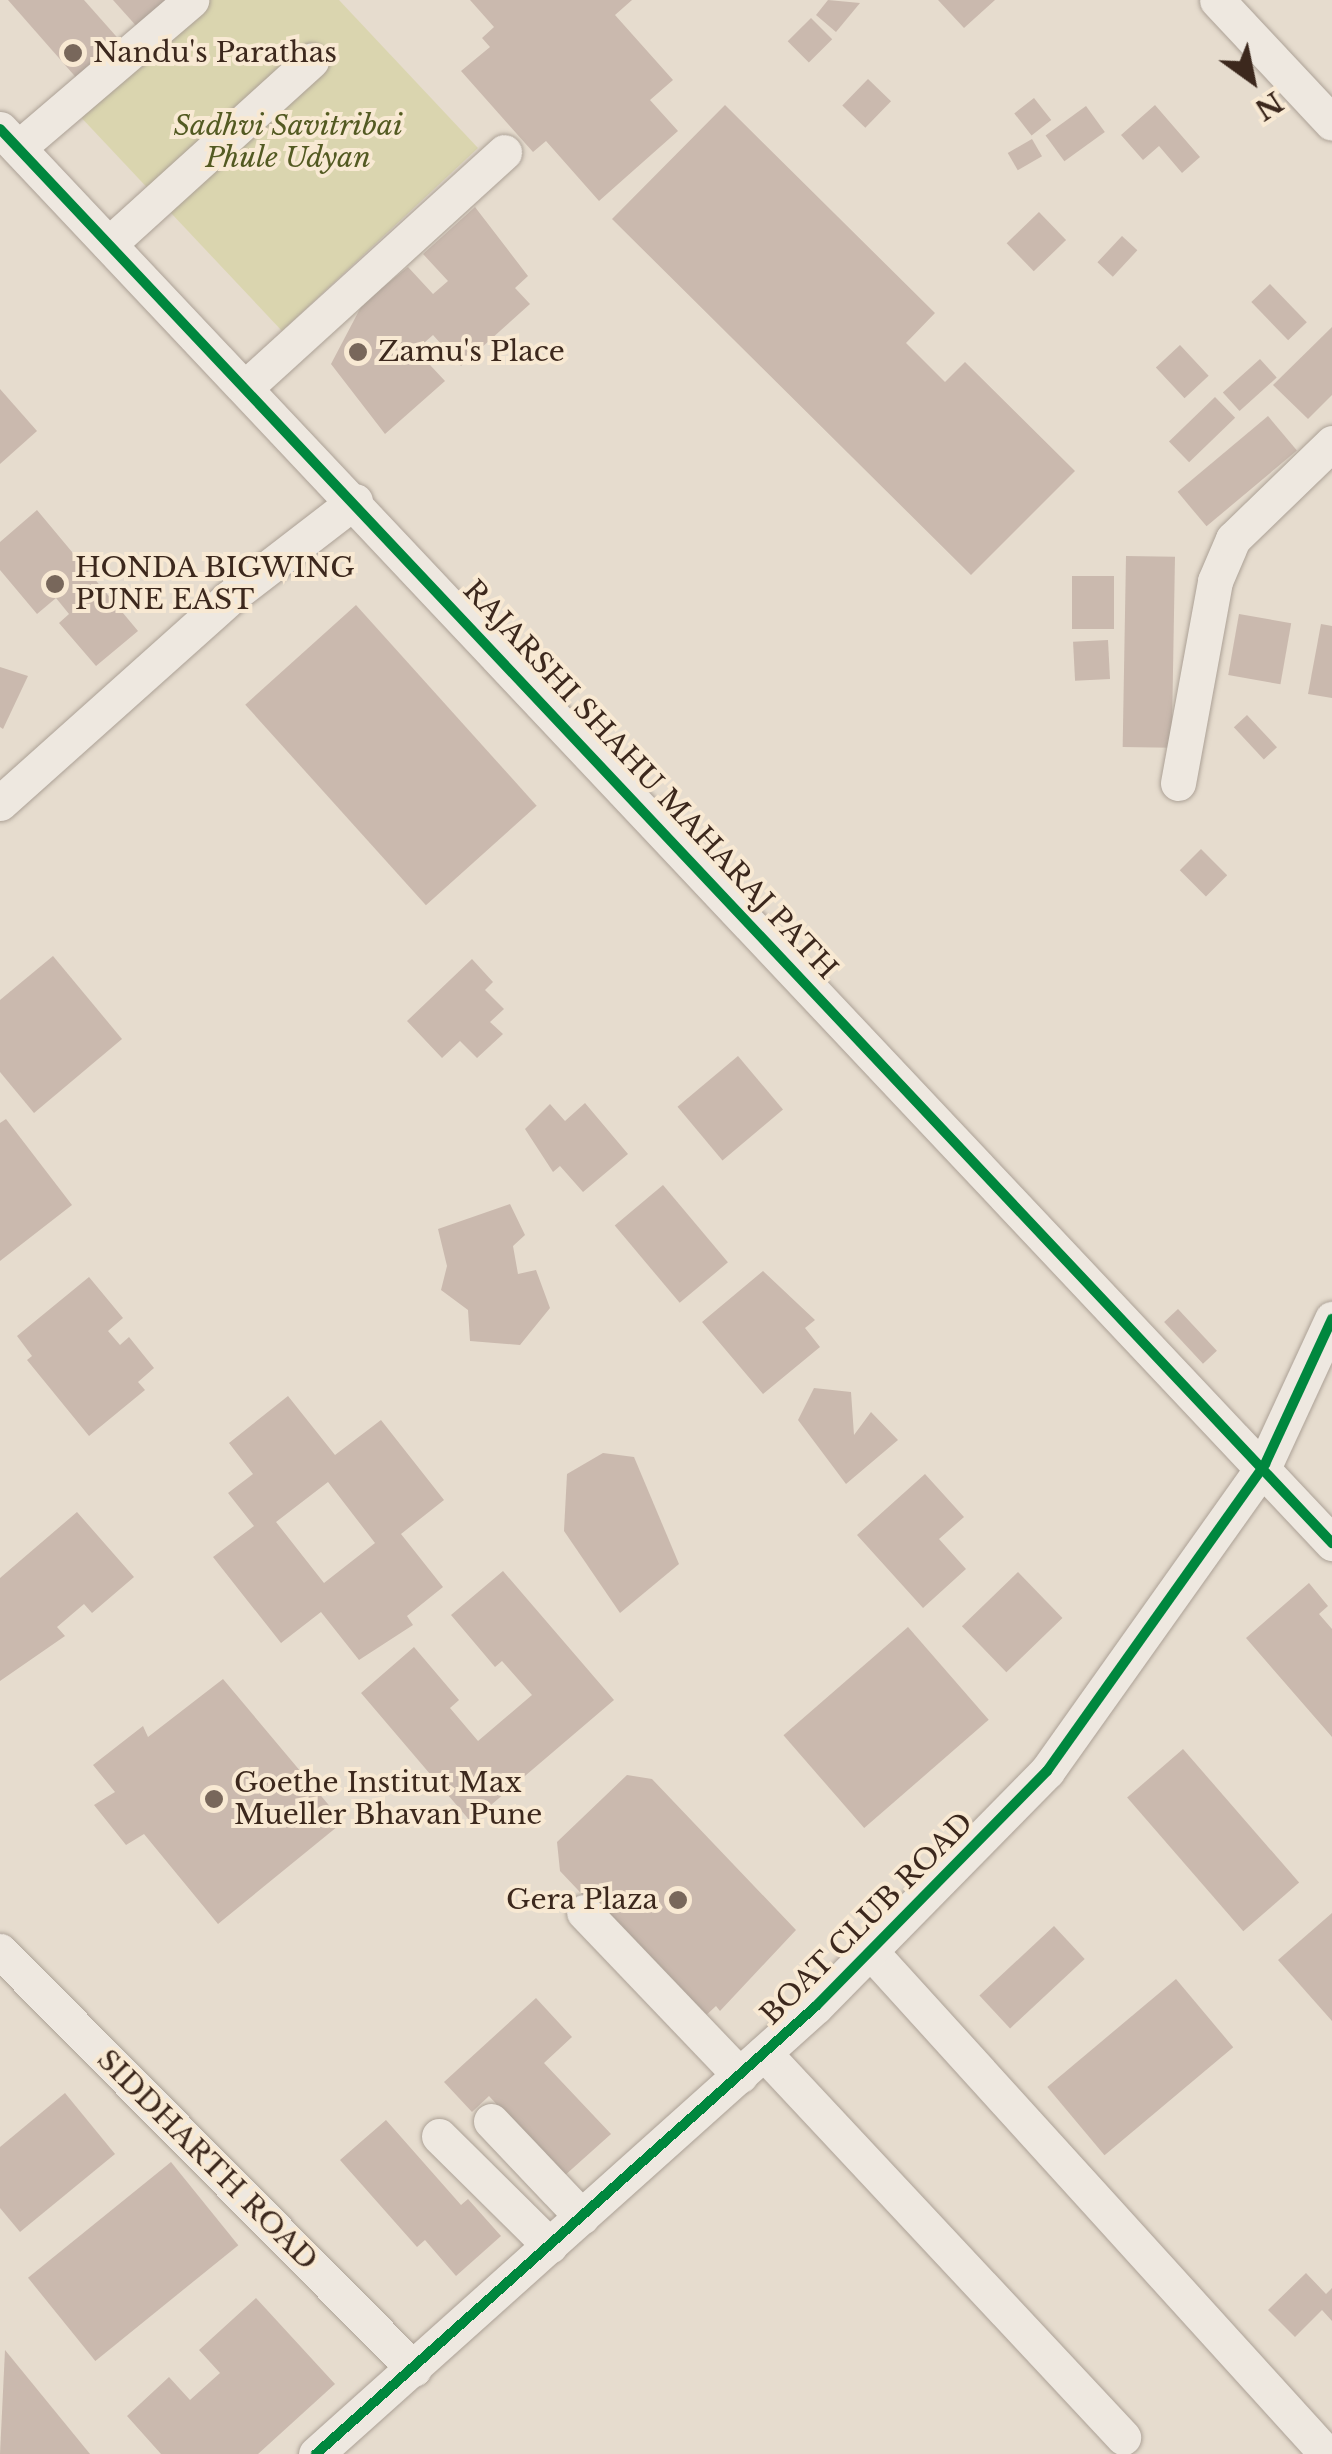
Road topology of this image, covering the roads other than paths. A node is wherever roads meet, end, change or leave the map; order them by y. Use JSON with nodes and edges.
{"nodes":[{"id":1,"x":191,"y":0,"type":"edge"},
{"id":2,"x":1217,"y":0,"type":"edge"},
{"id":3,"x":311,"y":62,"type":"dead end"},
{"id":4,"x":1332,"y":123,"type":"edge"},
{"id":5,"x":9,"y":139,"type":"edge"},
{"id":6,"x":504,"y":152,"type":"dead end"},
{"id":7,"x":110,"y":244,"type":"junction"},
{"id":8,"x":246,"y":387,"type":"junction"},
{"id":9,"x":1332,"y":444,"type":"edge"},
{"id":10,"x":355,"y":502,"type":"junction"},
{"id":11,"x":1178,"y":783,"type":"dead end"},
{"id":12,"x":0,"y":803,"type":"edge"},
{"id":13,"x":1332,"y":1319,"type":"edge"},
{"id":14,"x":1265,"y":1464,"type":"junction"},
{"id":15,"x":1332,"y":1542,"type":"edge"},
{"id":16,"x":584,"y":1912,"type":"dead end"},
{"id":17,"x":0,"y":1951,"type":"edge"},
{"id":18,"x":870,"y":1951,"type":"junction"},
{"id":19,"x":752,"y":2064,"type":"junction"},
{"id":20,"x":491,"y":2121,"type":"dead end"},
{"id":21,"x":439,"y":2136,"type":"dead end"},
{"id":22,"x":582,"y":2217,"type":"junction"},
{"id":23,"x":550,"y":2246,"type":"junction"},
{"id":24,"x":414,"y":2369,"type":"junction"},
{"id":25,"x":1123,"y":2437,"type":"dead end"},
{"id":26,"x":1322,"y":2450,"type":"dead end"},
{"id":27,"x":316,"y":2454,"type":"edge"}],
"edges":[{"from":1,"to":5,"type":"street"},
{"from":2,"to":4,"type":"street"},
{"from":3,"to":7,"type":"street"},
{"from":5,"to":7,"type":"street","name":"RAJARSHI SHAHU MAHARAJ PATH"},
{"from":6,"to":8,"type":"street"},
{"from":7,"to":8,"type":"street","name":"RAJARSHI SHAHU MAHARAJ PATH"},
{"from":8,"to":10,"type":"street","name":"RAJARSHI SHAHU MAHARAJ PATH"},
{"from":9,"to":11,"type":"street"},
{"from":10,"to":12,"type":"street"},
{"from":10,"to":14,"type":"street","name":"RAJARSHI SHAHU MAHARAJ PATH"},
{"from":13,"to":14,"type":"street","name":"BOAT CLUB ROAD"},
{"from":14,"to":15,"type":"street","name":"RAJARSHI SHAHU MAHARAJ PATH"},
{"from":14,"to":18,"type":"street","name":"BOAT CLUB ROAD"},
{"from":16,"to":19,"type":"street"},
{"from":17,"to":24,"type":"street","name":"SIDDHARTH ROAD"},
{"from":18,"to":19,"type":"street","name":"BOAT CLUB ROAD"},
{"from":18,"to":26,"type":"street"},
{"from":19,"to":22,"type":"street","name":"BOAT CLUB ROAD"},
{"from":19,"to":25,"type":"street"},
{"from":20,"to":22,"type":"street"},
{"from":21,"to":23,"type":"street"},
{"from":22,"to":23,"type":"street","name":"BOAT CLUB ROAD"},
{"from":23,"to":24,"type":"street","name":"BOAT CLUB ROAD"},
{"from":24,"to":27,"type":"street","name":"BOAT CLUB ROAD"}]}
